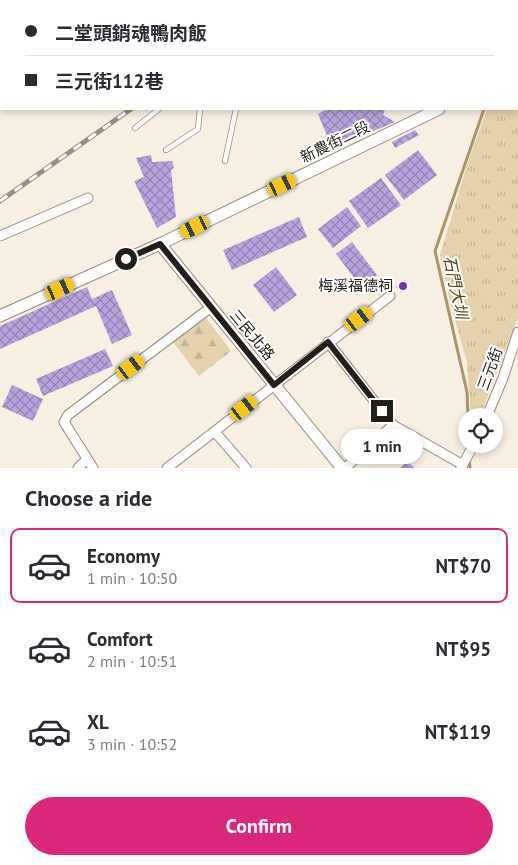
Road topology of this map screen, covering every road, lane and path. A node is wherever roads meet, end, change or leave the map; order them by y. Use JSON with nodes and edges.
{"nodes":[{"id":1,"x":158,"y":110,"type":"edge"},
{"id":2,"x":200,"y":110,"type":"edge"},
{"id":3,"x":236,"y":110,"type":"edge"},
{"id":4,"x":437,"y":110,"type":"edge"},
{"id":5,"x":136,"y":128,"type":"dead end"},
{"id":6,"x":166,"y":150,"type":"dead end"},
{"id":7,"x":225,"y":161,"type":"dead end"},
{"id":8,"x":88,"y":198,"type":"dead end"},
{"id":9,"x":0,"y":236,"type":"edge"},
{"id":10,"x":160,"y":244,"type":"junction"},
{"id":11,"x":390,"y":296,"type":"dead end"},
{"id":12,"x":210,"y":308,"type":"junction"},
{"id":13,"x":0,"y":316,"type":"edge"},
{"id":14,"x":518,"y":332,"type":"edge"},
{"id":15,"x":328,"y":342,"type":"junction"},
{"id":16,"x":274,"y":385,"type":"junction"},
{"id":17,"x":490,"y":408,"type":"edge"},
{"id":18,"x":393,"y":425,"type":"junction"},
{"id":19,"x":214,"y":432,"type":"junction"},
{"id":20,"x":87,"y":459,"type":"junction"},
{"id":21,"x":463,"y":464,"type":"edge"},
{"id":22,"x":78,"y":468,"type":"edge"},
{"id":23,"x":93,"y":468,"type":"edge"},
{"id":24,"x":167,"y":468,"type":"edge"},
{"id":25,"x":246,"y":468,"type":"edge"},
{"id":26,"x":344,"y":468,"type":"edge"}],
"edges":[{"from":1,"to":5,"type":"lane"},
{"from":2,"to":6,"type":"lane"},
{"from":3,"to":7,"type":"lane"},
{"from":4,"to":10,"type":"street","name":"新農街二段"},
{"from":8,"to":9,"type":"street"},
{"from":10,"to":12,"type":"street","name":"三民北路"},
{"from":10,"to":13,"type":"street","name":"新農街二段"},
{"from":11,"to":15,"type":"street"},
{"from":12,"to":16,"type":"street","name":"三民北路"},
{"from":12,"to":20,"type":"street"},
{"from":14,"to":17,"type":"street","name":"三元街"},
{"from":15,"to":16,"type":"street"},
{"from":15,"to":18,"type":"street"},
{"from":16,"to":19,"type":"street"},
{"from":16,"to":26,"type":"street","name":"三民北路"},
{"from":18,"to":21,"type":"street"},
{"from":18,"to":26,"type":"street"},
{"from":19,"to":24,"type":"street"},
{"from":19,"to":25,"type":"street"},
{"from":20,"to":22,"type":"street"},
{"from":20,"to":23,"type":"street"}]}
